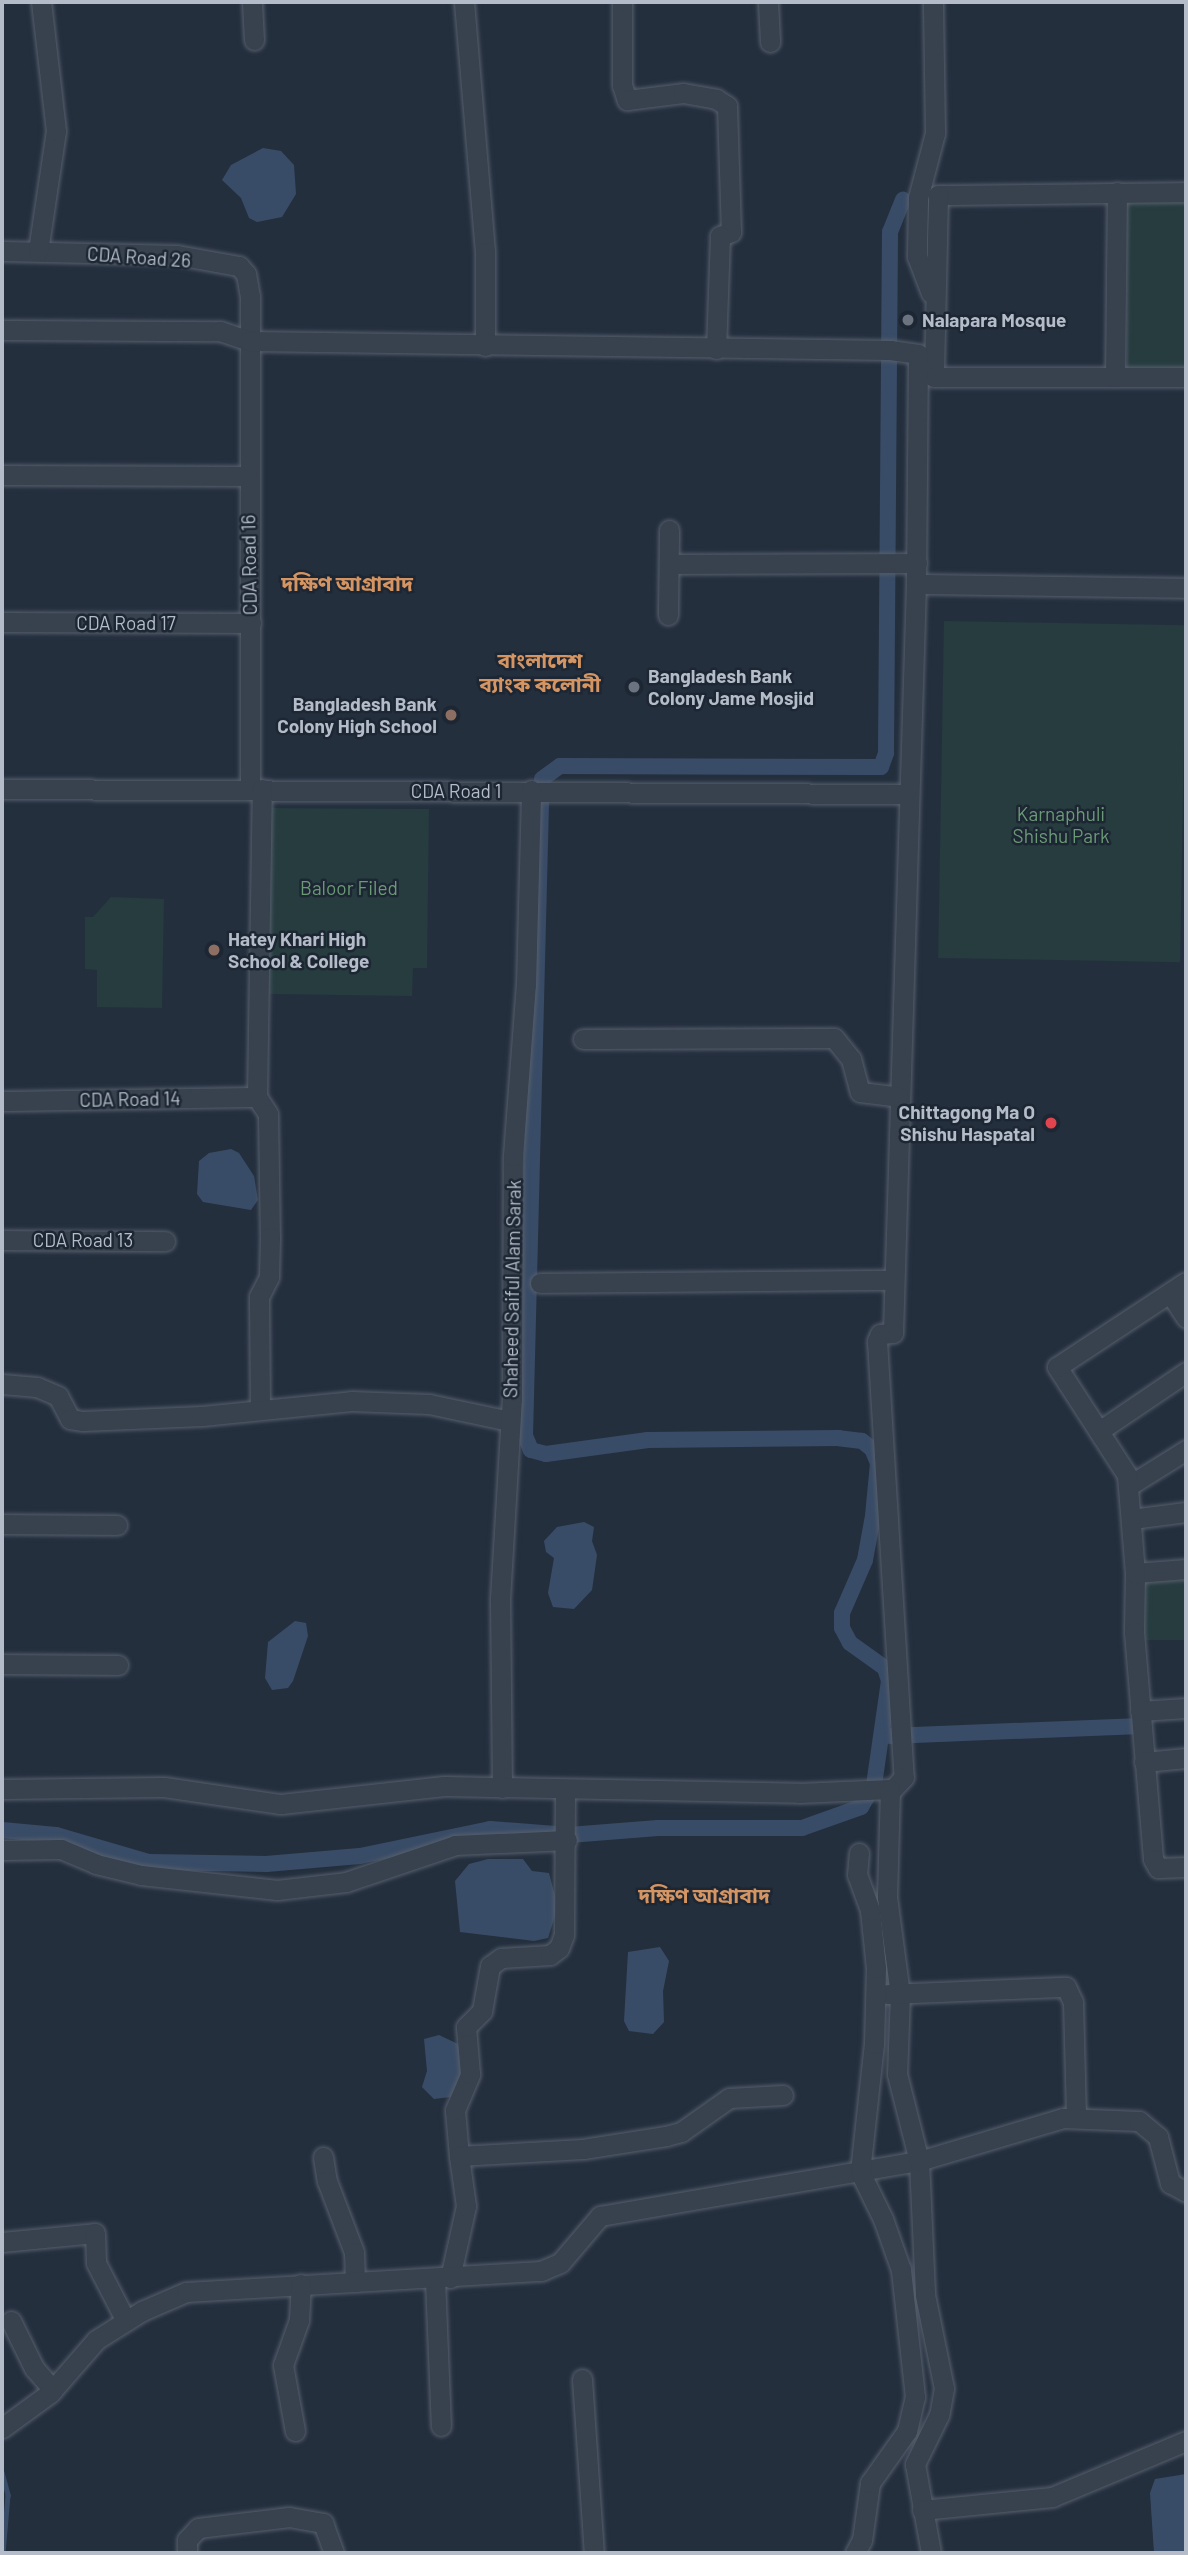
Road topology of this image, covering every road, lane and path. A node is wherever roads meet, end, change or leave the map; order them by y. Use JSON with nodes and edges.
{"nodes":[{"id":1,"x":41,"y":2,"type":"edge"},
{"id":2,"x":252,"y":2,"type":"edge"},
{"id":3,"x":464,"y":2,"type":"edge"},
{"id":4,"x":622,"y":2,"type":"edge"},
{"id":5,"x":768,"y":2,"type":"edge"},
{"id":6,"x":933,"y":2,"type":"edge"},
{"id":7,"x":254,"y":40,"type":"dead end"},
{"id":8,"x":770,"y":42,"type":"dead end"},
{"id":9,"x":1117,"y":192,"type":"junction"},
{"id":10,"x":1186,"y":192,"type":"edge"},
{"id":11,"x":2,"y":251,"type":"edge"},
{"id":12,"x":38,"y":251,"type":"junction"},
{"id":13,"x":2,"y":330,"type":"edge"},
{"id":14,"x":249,"y":341,"type":"junction"},
{"id":15,"x":485,"y":346,"type":"junction"},
{"id":16,"x":716,"y":349,"type":"junction"},
{"id":17,"x":915,"y":353,"type":"junction"},
{"id":18,"x":1115,"y":377,"type":"junction"},
{"id":19,"x":1186,"y":377,"type":"edge"},
{"id":20,"x":2,"y":475,"type":"edge"},
{"id":21,"x":247,"y":476,"type":"junction"},
{"id":22,"x":669,"y":530,"type":"dead end"},
{"id":23,"x":670,"y":564,"type":"junction"},
{"id":24,"x":916,"y":564,"type":"junction"},
{"id":25,"x":916,"y":584,"type":"junction"},
{"id":26,"x":1186,"y":588,"type":"edge"},
{"id":27,"x":668,"y":615,"type":"dead end"},
{"id":28,"x":2,"y":622,"type":"edge"},
{"id":29,"x":251,"y":623,"type":"junction"},
{"id":30,"x":2,"y":789,"type":"edge"},
{"id":31,"x":256,"y":789,"type":"junction"},
{"id":32,"x":531,"y":790,"type":"junction"},
{"id":33,"x":909,"y":794,"type":"junction"},
{"id":34,"x":583,"y":1039,"type":"dead end"},
{"id":35,"x":257,"y":1097,"type":"junction"},
{"id":36,"x":899,"y":1097,"type":"junction"},
{"id":37,"x":2,"y":1101,"type":"edge"},
{"id":38,"x":2,"y":1240,"type":"edge"},
{"id":39,"x":165,"y":1241,"type":"dead end"},
{"id":40,"x":893,"y":1280,"type":"junction"},
{"id":41,"x":540,"y":1283,"type":"dead end"},
{"id":42,"x":1178,"y":1288,"type":"edge"},
{"id":43,"x":1186,"y":1318,"type":"edge"},
{"id":44,"x":1186,"y":1372,"type":"edge"},
{"id":45,"x":2,"y":1384,"type":"edge"},
{"id":46,"x":260,"y":1409,"type":"junction"},
{"id":47,"x":510,"y":1421,"type":"junction"},
{"id":48,"x":1099,"y":1431,"type":"junction"},
{"id":49,"x":1186,"y":1450,"type":"edge"},
{"id":50,"x":1130,"y":1485,"type":"junction"},
{"id":51,"x":1186,"y":1512,"type":"edge"},
{"id":52,"x":1132,"y":1519,"type":"junction"},
{"id":53,"x":2,"y":1524,"type":"edge"},
{"id":54,"x":117,"y":1525,"type":"dead end"},
{"id":55,"x":1186,"y":1569,"type":"edge"},
{"id":56,"x":1135,"y":1573,"type":"junction"},
{"id":57,"x":2,"y":1664,"type":"edge"},
{"id":58,"x":118,"y":1665,"type":"dead end"},
{"id":59,"x":1186,"y":1708,"type":"edge"},
{"id":60,"x":1140,"y":1711,"type":"junction"},
{"id":61,"x":1186,"y":1758,"type":"edge"},
{"id":62,"x":1144,"y":1762,"type":"junction"},
{"id":63,"x":502,"y":1788,"type":"junction"},
{"id":64,"x":2,"y":1789,"type":"edge"},
{"id":65,"x":889,"y":1790,"type":"junction"},
{"id":66,"x":565,"y":1794,"type":"junction"},
{"id":67,"x":567,"y":1838,"type":"junction"},
{"id":68,"x":2,"y":1850,"type":"edge"},
{"id":69,"x":859,"y":1853,"type":"dead end"},
{"id":70,"x":1186,"y":1867,"type":"edge"},
{"id":71,"x":876,"y":1994,"type":"junction"},
{"id":72,"x":900,"y":1994,"type":"junction"},
{"id":73,"x":783,"y":2095,"type":"dead end"},
{"id":74,"x":1076,"y":2118,"type":"junction"},
{"id":75,"x":459,"y":2156,"type":"junction"},
{"id":76,"x":323,"y":2157,"type":"dead end"},
{"id":77,"x":919,"y":2161,"type":"junction"},
{"id":78,"x":860,"y":2172,"type":"junction"},
{"id":79,"x":1186,"y":2192,"type":"edge"},
{"id":80,"x":2,"y":2242,"type":"edge"},
{"id":81,"x":442,"y":2278,"type":"junction"},
{"id":82,"x":355,"y":2282,"type":"junction"},
{"id":83,"x":300,"y":2284,"type":"junction"},
{"id":84,"x":11,"y":2321,"type":"dead end"},
{"id":85,"x":126,"y":2321,"type":"junction"},
{"id":86,"x":582,"y":2379,"type":"dead end"},
{"id":87,"x":53,"y":2390,"type":"junction"},
{"id":88,"x":441,"y":2426,"type":"dead end"},
{"id":89,"x":2,"y":2428,"type":"edge"},
{"id":90,"x":295,"y":2431,"type":"dead end"},
{"id":91,"x":1186,"y":2441,"type":"edge"},
{"id":92,"x":922,"y":2510,"type":"junction"},
{"id":93,"x":187,"y":2553,"type":"edge"},
{"id":94,"x":334,"y":2553,"type":"edge"},
{"id":95,"x":594,"y":2553,"type":"edge"},
{"id":96,"x":855,"y":2553,"type":"edge"},
{"id":97,"x":931,"y":2553,"type":"edge"}],
"edges":[{"from":1,"to":12,"type":"street"},
{"from":2,"to":7,"type":"street"},
{"from":3,"to":15,"type":"street"},
{"from":4,"to":16,"type":"street"},
{"from":5,"to":8,"type":"street"},
{"from":6,"to":17,"type":"street"},
{"from":9,"to":10,"type":"street"},
{"from":9,"to":18,"type":"street"},
{"from":9,"to":18,"type":"street"},
{"from":11,"to":12,"type":"street","name":"CDA Road 26"},
{"from":12,"to":14,"type":"street","name":"CDA Road 26"},
{"from":13,"to":14,"type":"street"},
{"from":14,"to":15,"type":"street"},
{"from":14,"to":21,"type":"street","name":"CDA Road 16"},
{"from":15,"to":16,"type":"street"},
{"from":16,"to":17,"type":"street"},
{"from":17,"to":24,"type":"street"},
{"from":18,"to":19,"type":"street"},
{"from":20,"to":21,"type":"street"},
{"from":21,"to":29,"type":"street","name":"CDA Road 16"},
{"from":22,"to":23,"type":"street"},
{"from":23,"to":24,"type":"street"},
{"from":23,"to":27,"type":"street"},
{"from":24,"to":25,"type":"street"},
{"from":25,"to":26,"type":"street"},
{"from":25,"to":33,"type":"street"},
{"from":28,"to":29,"type":"street","name":"CDA Road 17"},
{"from":29,"to":31,"type":"street","name":"CDA Road 16"},
{"from":30,"to":31,"type":"street","name":"CDA Road 1"},
{"from":31,"to":32,"type":"street","name":"CDA Road 1"},
{"from":31,"to":35,"type":"street","name":"CDA Road 16"},
{"from":32,"to":33,"type":"street","name":"CDA Road 1"},
{"from":32,"to":47,"type":"street","name":"Shaheed Saiful Alam Sarak"},
{"from":33,"to":36,"type":"street"},
{"from":34,"to":36,"type":"street"},
{"from":35,"to":37,"type":"street","name":"CDA Road 14"},
{"from":35,"to":46,"type":"street"},
{"from":36,"to":40,"type":"street"},
{"from":38,"to":39,"type":"street","name":"CDA Road 13"},
{"from":40,"to":41,"type":"street"},
{"from":40,"to":65,"type":"street"},
{"from":42,"to":43,"type":"street"},
{"from":42,"to":48,"type":"street"},
{"from":44,"to":48,"type":"street"},
{"from":45,"to":46,"type":"street"},
{"from":46,"to":47,"type":"street"},
{"from":47,"to":63,"type":"street","name":"Shaheed Saiful Alam Sarak"},
{"from":48,"to":50,"type":"street"},
{"from":49,"to":50,"type":"street"},
{"from":50,"to":52,"type":"street"},
{"from":51,"to":52,"type":"street"},
{"from":52,"to":56,"type":"street"},
{"from":53,"to":54,"type":"street"},
{"from":55,"to":56,"type":"street"},
{"from":56,"to":60,"type":"street"},
{"from":57,"to":58,"type":"street"},
{"from":59,"to":60,"type":"street"},
{"from":60,"to":62,"type":"street"},
{"from":61,"to":62,"type":"street"},
{"from":62,"to":70,"type":"street"},
{"from":63,"to":64,"type":"street"},
{"from":63,"to":66,"type":"street"},
{"from":65,"to":66,"type":"street"},
{"from":65,"to":72,"type":"street"},
{"from":66,"to":67,"type":"street"},
{"from":67,"to":68,"type":"street"},
{"from":67,"to":75,"type":"street"},
{"from":69,"to":71,"type":"street"},
{"from":71,"to":72,"type":"street"},
{"from":71,"to":78,"type":"street"},
{"from":72,"to":74,"type":"street"},
{"from":72,"to":77,"type":"street"},
{"from":73,"to":75,"type":"street"},
{"from":74,"to":77,"type":"street"},
{"from":74,"to":79,"type":"street"},
{"from":75,"to":81,"type":"street"},
{"from":76,"to":82,"type":"street"},
{"from":77,"to":78,"type":"street"},
{"from":77,"to":92,"type":"street"},
{"from":78,"to":81,"type":"street"},
{"from":78,"to":96,"type":"street"},
{"from":80,"to":85,"type":"street"},
{"from":81,"to":82,"type":"street"},
{"from":81,"to":88,"type":"street"},
{"from":82,"to":83,"type":"street"},
{"from":83,"to":85,"type":"street"},
{"from":83,"to":90,"type":"street"},
{"from":84,"to":87,"type":"street"},
{"from":85,"to":87,"type":"street"},
{"from":86,"to":95,"type":"street"},
{"from":87,"to":89,"type":"street"},
{"from":91,"to":92,"type":"street"},
{"from":92,"to":97,"type":"street"},
{"from":93,"to":94,"type":"street"}]}
